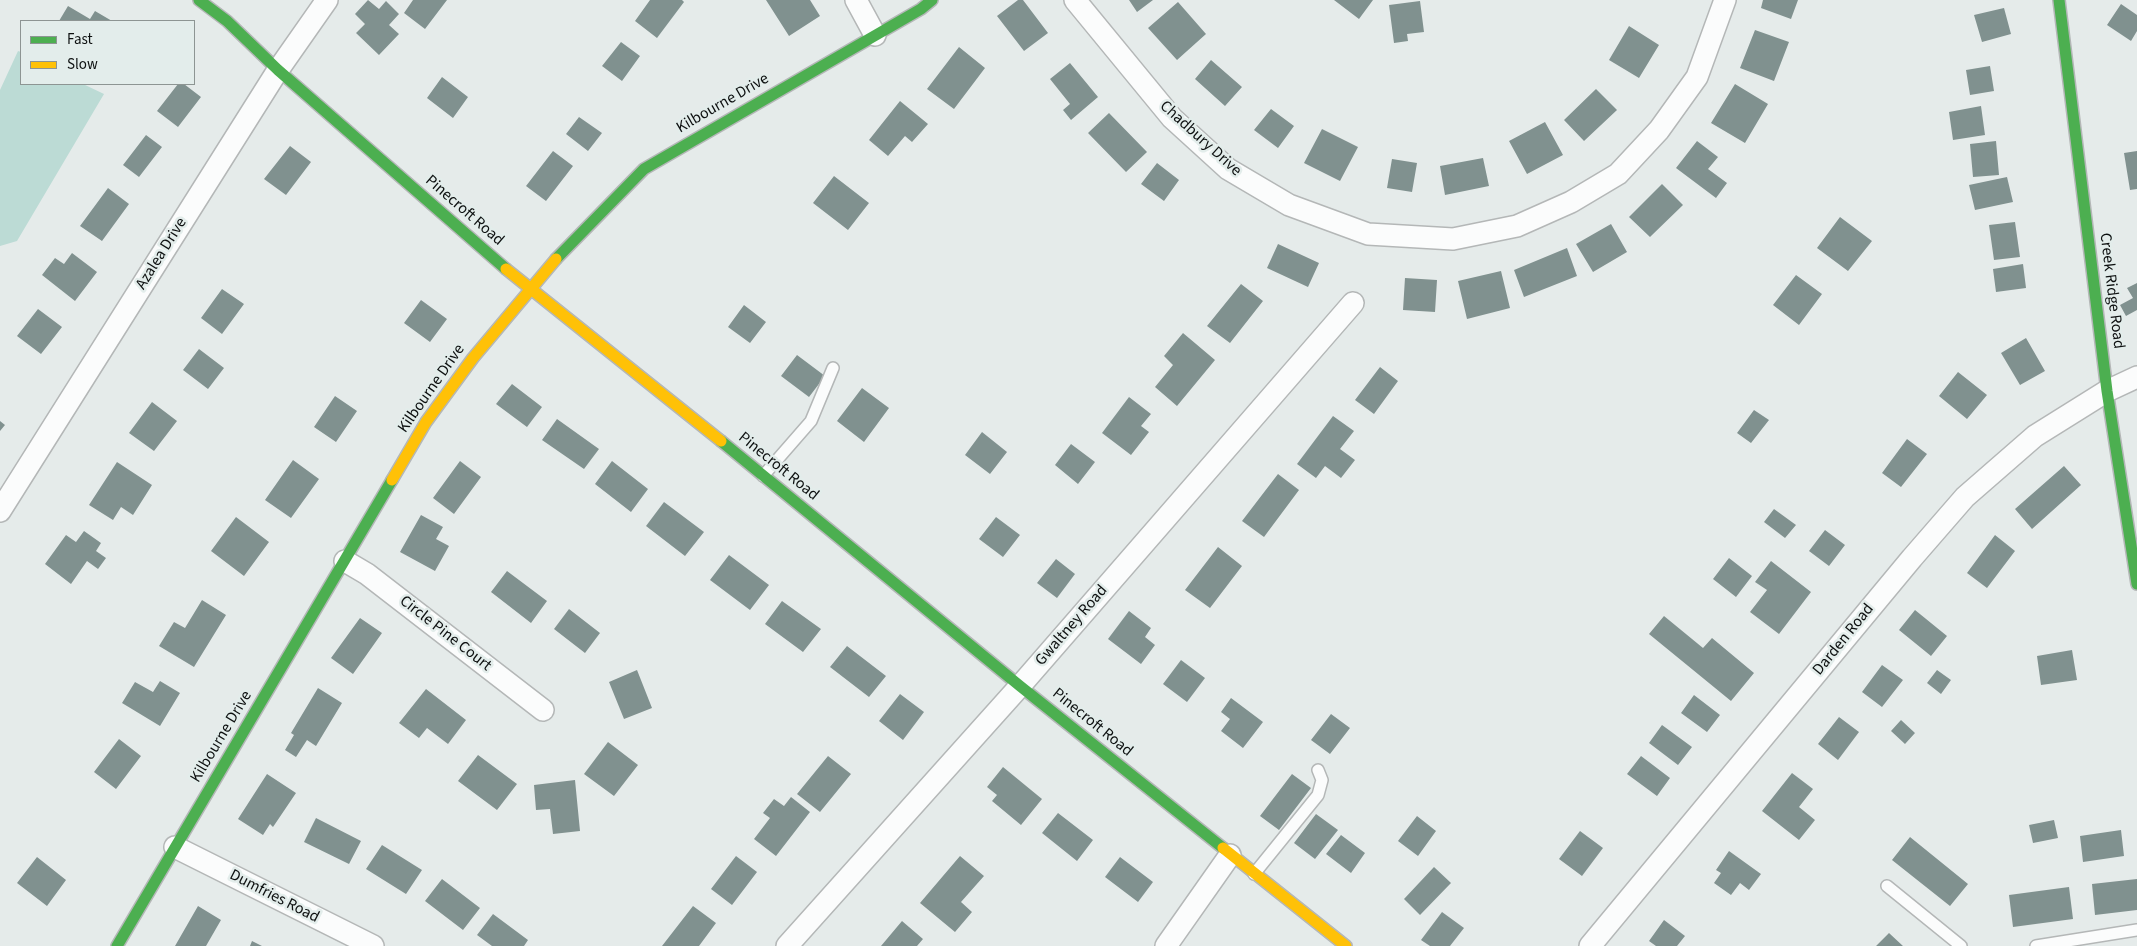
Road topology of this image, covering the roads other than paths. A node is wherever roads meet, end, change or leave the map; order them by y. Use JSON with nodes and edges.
{"nodes":[{"id":1,"x":200,"y":0,"type":"edge"},
{"id":2,"x":327,"y":0,"type":"edge"},
{"id":3,"x":856,"y":0,"type":"edge"},
{"id":4,"x":932,"y":0,"type":"edge"},
{"id":5,"x":1075,"y":0,"type":"edge"},
{"id":6,"x":1725,"y":0,"type":"edge"},
{"id":7,"x":2059,"y":0,"type":"edge"},
{"id":8,"x":875,"y":35,"type":"junction"},
{"id":9,"x":278,"y":70,"type":"junction"},
{"id":10,"x":530,"y":290,"type":"junction"},
{"id":11,"x":1354,"y":303,"type":"dead end"},
{"id":12,"x":833,"y":368,"type":"dead end"},
{"id":13,"x":2137,"y":377,"type":"edge"},
{"id":14,"x":2106,"y":390,"type":"junction"},
{"id":15,"x":764,"y":476,"type":"junction"},
{"id":16,"x":0,"y":510,"type":"edge"},
{"id":17,"x":345,"y":562,"type":"junction"},
{"id":18,"x":2137,"y":584,"type":"edge"},
{"id":19,"x":1020,"y":686,"type":"junction"},
{"id":20,"x":543,"y":710,"type":"dead end"},
{"id":21,"x":1318,"y":770,"type":"dead end"},
{"id":22,"x":176,"y":847,"type":"junction"},
{"id":23,"x":1230,"y":855,"type":"junction"},
{"id":24,"x":1254,"y":874,"type":"junction"},
{"id":25,"x":1887,"y":886,"type":"dead end"},
{"id":26,"x":2137,"y":930,"type":"edge"},
{"id":27,"x":118,"y":946,"type":"edge"},
{"id":28,"x":373,"y":946,"type":"edge"},
{"id":29,"x":787,"y":946,"type":"edge"},
{"id":30,"x":1166,"y":946,"type":"edge"},
{"id":31,"x":1346,"y":946,"type":"edge"},
{"id":32,"x":1590,"y":946,"type":"edge"},
{"id":33,"x":1961,"y":946,"type":"edge"},
{"id":34,"x":2036,"y":946,"type":"edge"}],
"edges":[{"from":1,"to":9,"type":"street","name":"Pinecroft Road"},
{"from":2,"to":9,"type":"street","name":"Azalea Drive"},
{"from":3,"to":8,"type":"street"},
{"from":4,"to":8,"type":"street","name":"Kilbourne Drive"},
{"from":5,"to":6,"type":"street","name":"Chadbury Drive"},
{"from":7,"to":14,"type":"street","name":"Creek Ridge Road"},
{"from":8,"to":10,"type":"street","name":"Kilbourne Drive"},
{"from":9,"to":10,"type":"street","name":"Pinecroft Road"},
{"from":9,"to":16,"type":"street","name":"Azalea Drive"},
{"from":10,"to":15,"type":"street","name":"Pinecroft Road"},
{"from":10,"to":17,"type":"street","name":"Kilbourne Drive"},
{"from":11,"to":19,"type":"street","name":"Gwaltney Road"},
{"from":12,"to":15,"type":"lane"},
{"from":13,"to":14,"type":"street","name":"Darden Road"},
{"from":14,"to":18,"type":"street","name":"Creek Ridge Road"},
{"from":14,"to":32,"type":"street","name":"Darden Road"},
{"from":15,"to":19,"type":"street","name":"Pinecroft Road"},
{"from":17,"to":20,"type":"street","name":"Circle Pine Court"},
{"from":17,"to":22,"type":"street","name":"Kilbourne Drive"},
{"from":19,"to":23,"type":"street","name":"Pinecroft Road"},
{"from":19,"to":29,"type":"street","name":"Gwaltney Road"},
{"from":21,"to":24,"type":"lane"},
{"from":22,"to":27,"type":"street","name":"Kilbourne Drive"},
{"from":22,"to":28,"type":"street","name":"Dumfries Road"},
{"from":23,"to":24,"type":"street","name":"Pinecroft Road"},
{"from":23,"to":30,"type":"street"},
{"from":24,"to":31,"type":"street","name":"Pinecroft Road"},
{"from":25,"to":33,"type":"lane"},
{"from":26,"to":34,"type":"lane"}]}
